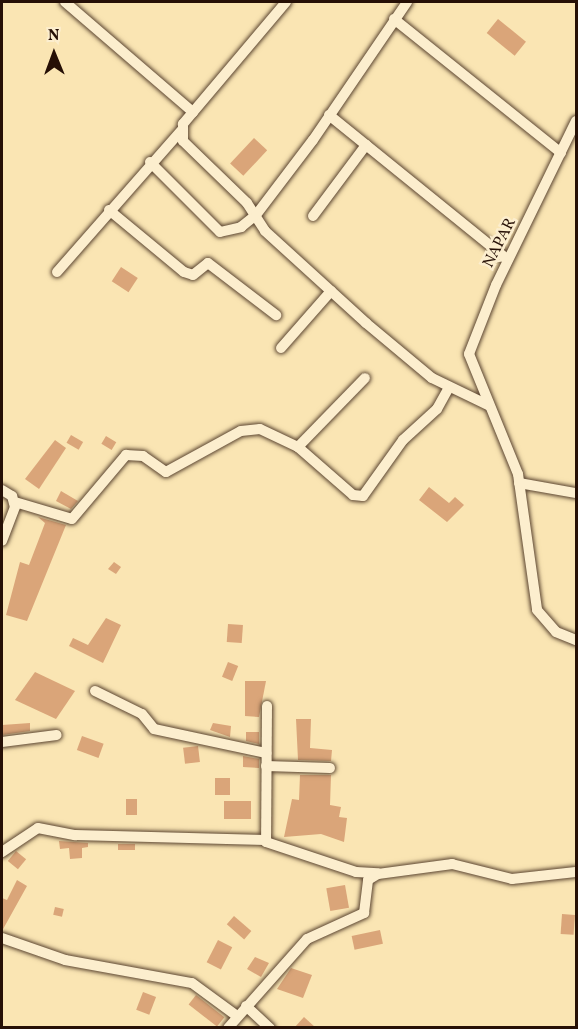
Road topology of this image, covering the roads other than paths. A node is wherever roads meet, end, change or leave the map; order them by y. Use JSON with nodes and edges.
{"nodes":[{"id":1,"x":65,"y":2,"type":"edge"},
{"id":2,"x":286,"y":2,"type":"edge"},
{"id":3,"x":407,"y":2,"type":"edge"},
{"id":4,"x":394,"y":19,"type":"junction"},
{"id":5,"x":193,"y":112,"type":"junction"},
{"id":6,"x":328,"y":115,"type":"junction"},
{"id":7,"x":576,"y":121,"type":"edge"},
{"id":8,"x":180,"y":131,"type":"junction"},
{"id":9,"x":366,"y":145,"type":"junction"},
{"id":10,"x":561,"y":153,"type":"junction"},
{"id":11,"x":150,"y":162,"type":"junction"},
{"id":12,"x":109,"y":210,"type":"junction"},
{"id":13,"x":256,"y":215,"type":"junction"},
{"id":14,"x":314,"y":216,"type":"dead end"},
{"id":15,"x":508,"y":260,"type":"junction"},
{"id":16,"x":57,"y":272,"type":"dead end"},
{"id":17,"x":331,"y":291,"type":"junction"},
{"id":18,"x":276,"y":315,"type":"dead end"},
{"id":19,"x":281,"y":348,"type":"dead end"},
{"id":20,"x":365,"y":378,"type":"dead end"},
{"id":21,"x":448,"y":389,"type":"junction"},
{"id":22,"x":488,"y":405,"type":"junction"},
{"id":23,"x":298,"y":447,"type":"junction"},
{"id":24,"x":519,"y":483,"type":"junction"},
{"id":25,"x":2,"y":490,"type":"edge"},
{"id":26,"x":576,"y":493,"type":"edge"},
{"id":27,"x":15,"y":502,"type":"junction"},
{"id":28,"x":2,"y":540,"type":"edge"},
{"id":29,"x":576,"y":640,"type":"edge"},
{"id":30,"x":95,"y":691,"type":"dead end"},
{"id":31,"x":267,"y":706,"type":"dead end"},
{"id":32,"x":57,"y":735,"type":"dead end"},
{"id":33,"x":2,"y":742,"type":"edge"},
{"id":34,"x":267,"y":753,"type":"junction"},
{"id":35,"x":266,"y":766,"type":"junction"},
{"id":36,"x":330,"y":768,"type":"dead end"},
{"id":37,"x":265,"y":840,"type":"junction"},
{"id":38,"x":2,"y":852,"type":"edge"},
{"id":39,"x":576,"y":872,"type":"edge"},
{"id":40,"x":376,"y":875,"type":"junction"},
{"id":41,"x":2,"y":938,"type":"edge"},
{"id":42,"x":246,"y":1006,"type":"junction"},
{"id":43,"x":237,"y":1016,"type":"junction"},
{"id":44,"x":228,"y":1028,"type":"edge"},
{"id":45,"x":270,"y":1028,"type":"edge"}],
"edges":[{"from":1,"to":5,"type":"street"},
{"from":2,"to":5,"type":"street"},
{"from":3,"to":4,"type":"street"},
{"from":4,"to":6,"type":"street"},
{"from":4,"to":10,"type":"street"},
{"from":5,"to":8,"type":"street"},
{"from":6,"to":9,"type":"street"},
{"from":6,"to":13,"type":"street"},
{"from":7,"to":10,"type":"street","name":"NAPAR"},
{"from":8,"to":11,"type":"street"},
{"from":8,"to":13,"type":"street"},
{"from":9,"to":14,"type":"street"},
{"from":9,"to":15,"type":"street"},
{"from":10,"to":15,"type":"street","name":"NAPAR"},
{"from":11,"to":12,"type":"street"},
{"from":11,"to":13,"type":"street"},
{"from":12,"to":16,"type":"street"},
{"from":12,"to":18,"type":"street"},
{"from":13,"to":17,"type":"street"},
{"from":15,"to":22,"type":"street","name":"NAPAR"},
{"from":17,"to":19,"type":"street"},
{"from":17,"to":21,"type":"street"},
{"from":20,"to":23,"type":"street"},
{"from":21,"to":22,"type":"street"},
{"from":21,"to":23,"type":"street"},
{"from":22,"to":24,"type":"street"},
{"from":23,"to":27,"type":"street"},
{"from":24,"to":26,"type":"street"},
{"from":24,"to":29,"type":"street"},
{"from":25,"to":27,"type":"street"},
{"from":27,"to":28,"type":"street"},
{"from":30,"to":34,"type":"street"},
{"from":31,"to":34,"type":"street"},
{"from":32,"to":33,"type":"street"},
{"from":34,"to":35,"type":"street"},
{"from":35,"to":36,"type":"street"},
{"from":35,"to":37,"type":"street"},
{"from":37,"to":38,"type":"street"},
{"from":37,"to":40,"type":"street"},
{"from":39,"to":40,"type":"street"},
{"from":40,"to":42,"type":"street"},
{"from":41,"to":43,"type":"street"},
{"from":42,"to":43,"type":"street"},
{"from":42,"to":45,"type":"street"},
{"from":43,"to":44,"type":"street"}]}
